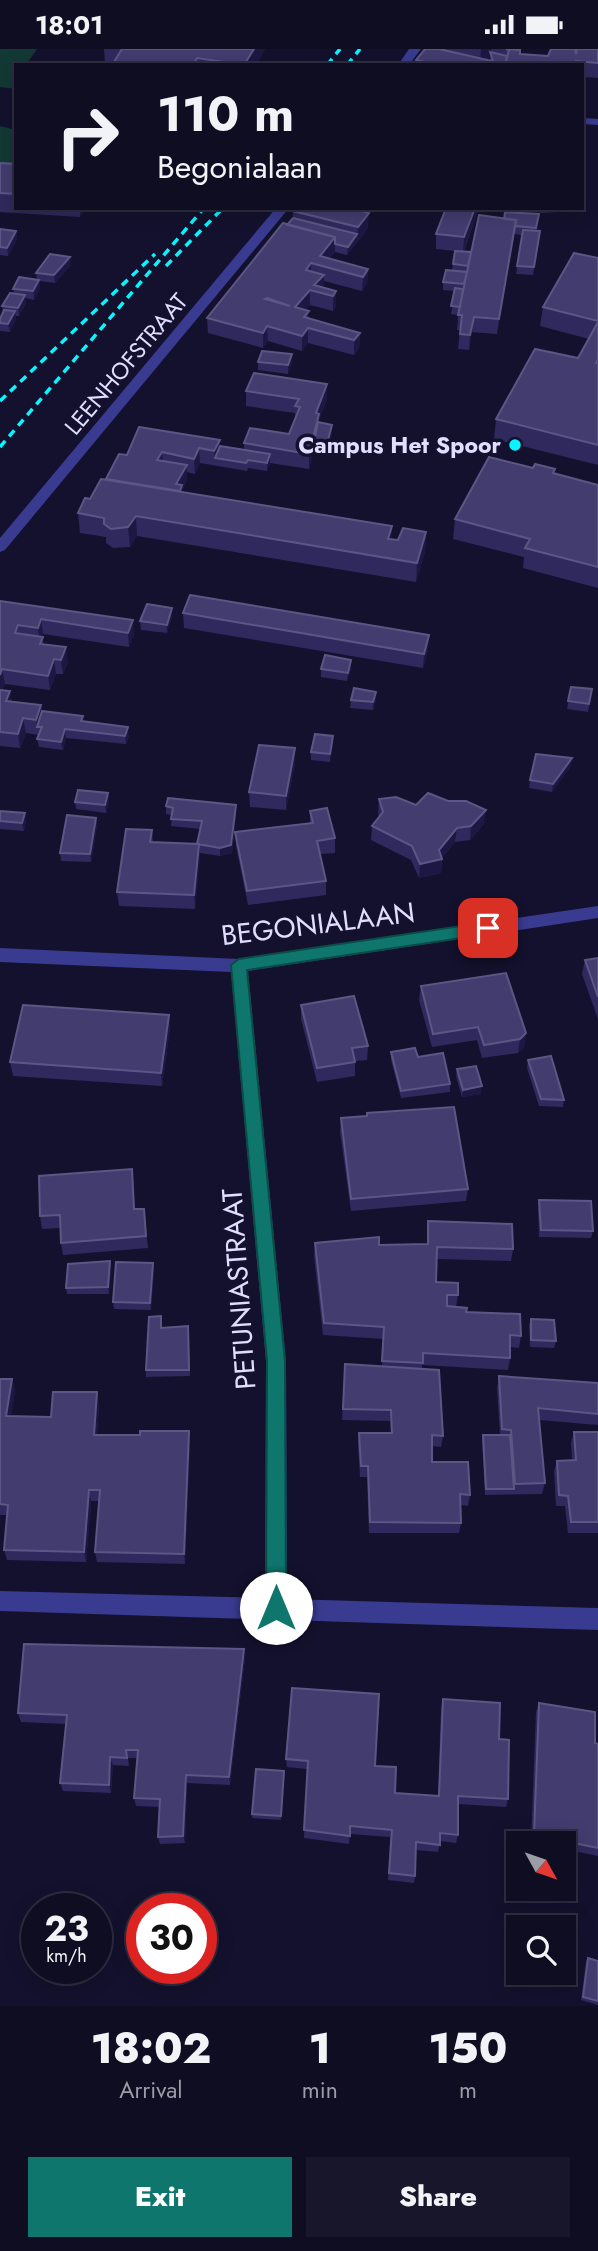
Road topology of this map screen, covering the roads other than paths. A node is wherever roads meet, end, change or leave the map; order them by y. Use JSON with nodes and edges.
{"nodes":[{"id":1,"x":415,"y":49,"type":"edge"},
{"id":2,"x":404,"y":63,"type":"edge"},
{"id":3,"x":281,"y":210,"type":"edge"},
{"id":4,"x":0,"y":547,"type":"edge"},
{"id":5,"x":598,"y":912,"type":"edge"},
{"id":6,"x":0,"y":955,"type":"edge"},
{"id":7,"x":239,"y":965,"type":"junction"},
{"id":8,"x":0,"y":1601,"type":"edge"},
{"id":9,"x":276,"y":1608,"type":"junction"},
{"id":10,"x":598,"y":1619,"type":"edge"}],
"edges":[{"from":1,"to":2,"type":"street"},
{"from":3,"to":4,"type":"street","name":"LEENHOFSTRAAT"},
{"from":5,"to":7,"type":"street","name":"BEGONIALAAN"},
{"from":6,"to":7,"type":"street","name":"BEGONIALAAN"},
{"from":7,"to":9,"type":"street","name":"PETUNIASTRAAT"},
{"from":8,"to":9,"type":"street"},
{"from":9,"to":10,"type":"street"}]}
